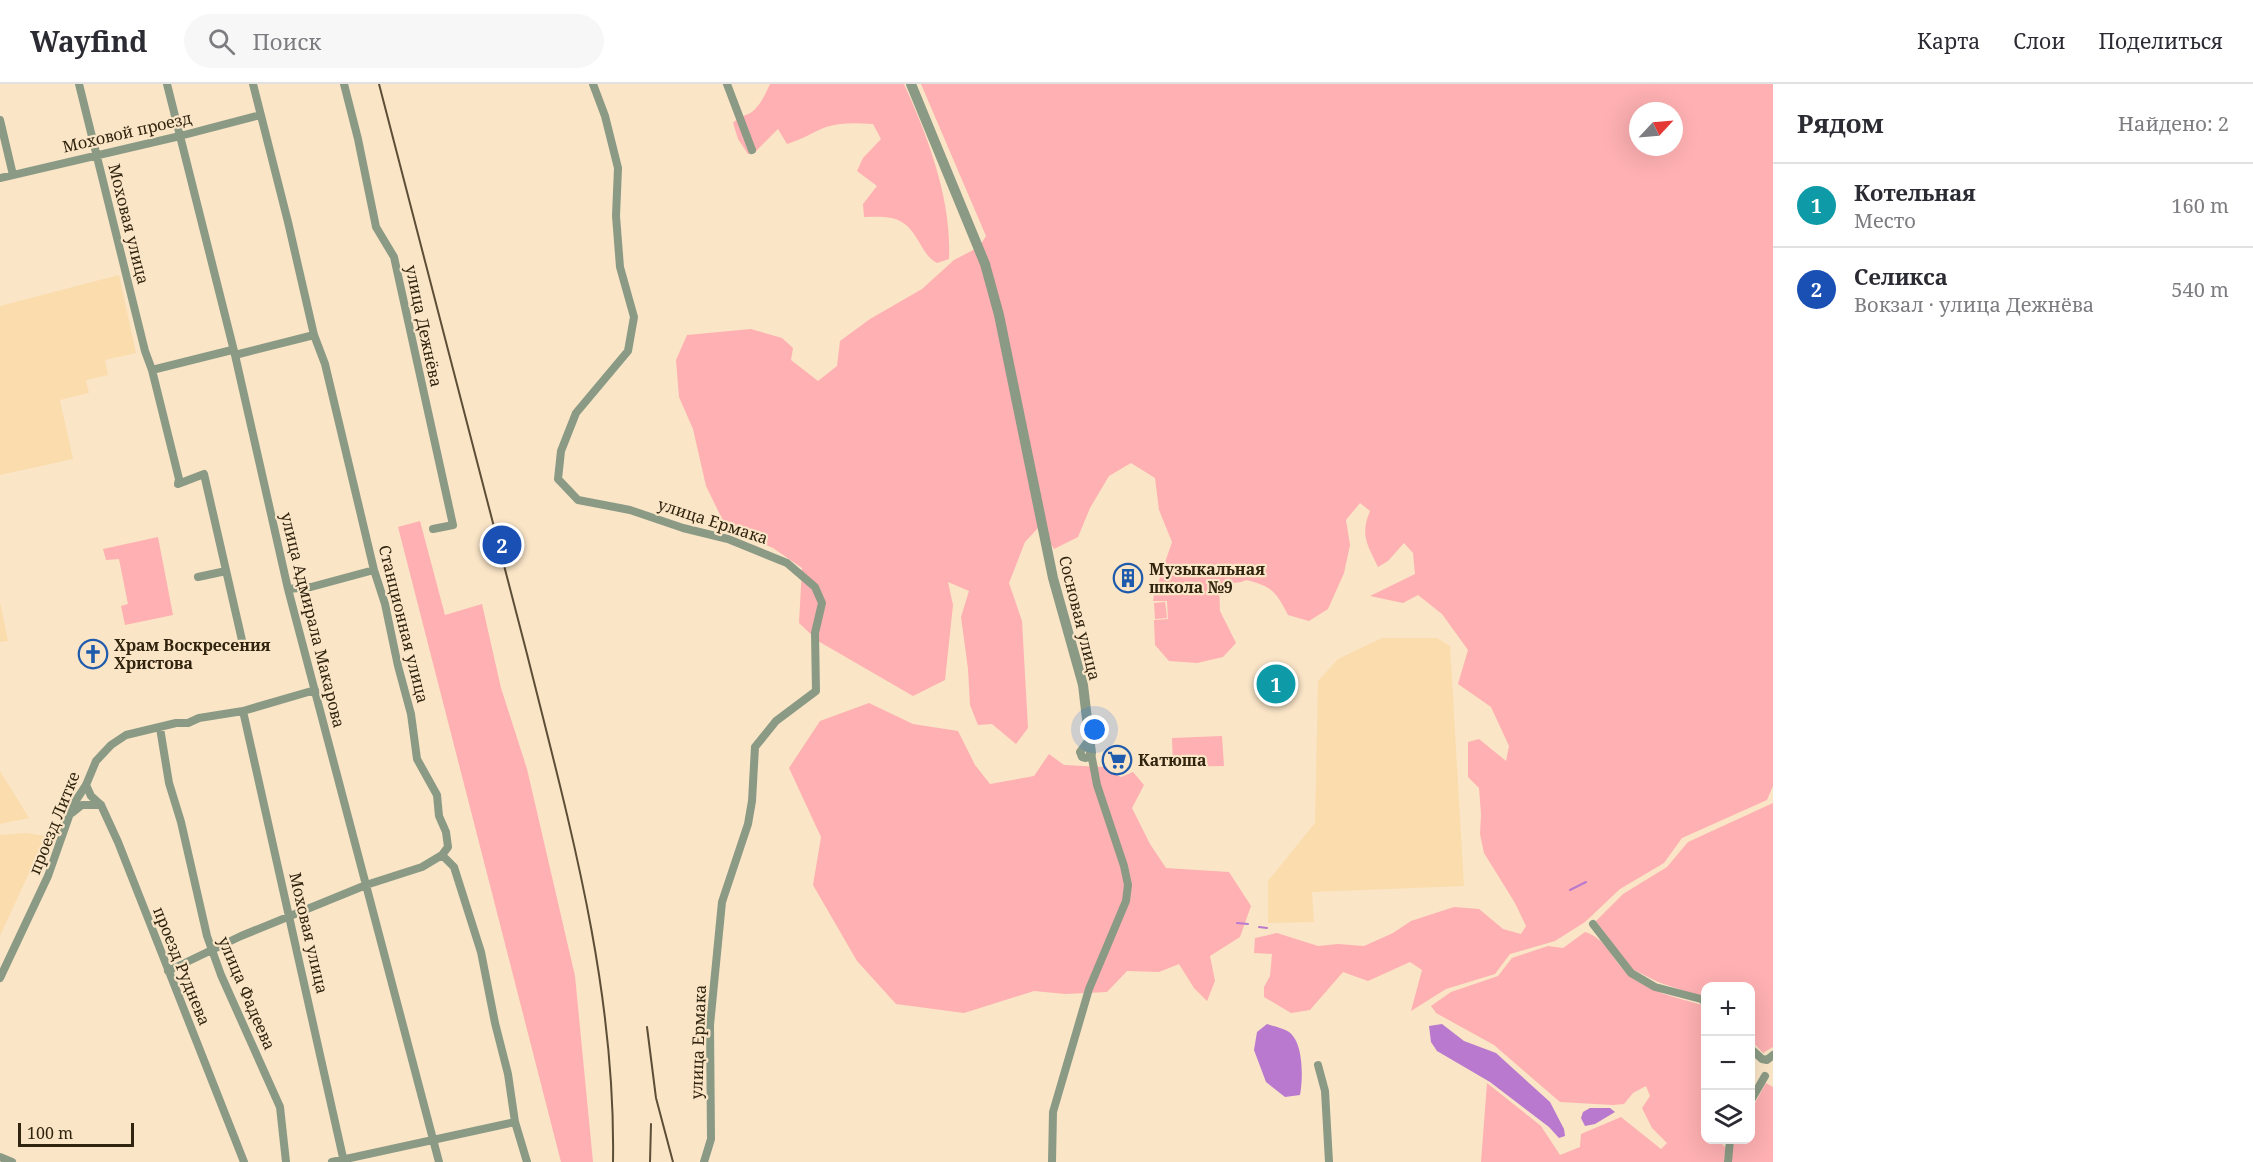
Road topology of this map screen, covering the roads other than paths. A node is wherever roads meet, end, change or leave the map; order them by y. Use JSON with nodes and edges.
{"nodes":[{"id":1,"x":79,"y":84,"type":"edge"},
{"id":2,"x":166,"y":84,"type":"edge"},
{"id":3,"x":253,"y":84,"type":"edge"},
{"id":4,"x":344,"y":84,"type":"edge"},
{"id":5,"x":593,"y":84,"type":"edge"},
{"id":6,"x":727,"y":84,"type":"edge"},
{"id":7,"x":911,"y":84,"type":"edge"},
{"id":8,"x":260,"y":115,"type":"junction"},
{"id":9,"x":0,"y":120,"type":"edge"},
{"id":10,"x":180,"y":136,"type":"junction"},
{"id":11,"x":752,"y":150,"type":"dead end"},
{"id":12,"x":96,"y":155,"type":"junction"},
{"id":13,"x":13,"y":175,"type":"junction"},
{"id":14,"x":0,"y":178,"type":"edge"},
{"id":15,"x":314,"y":335,"type":"junction"},
{"id":16,"x":233,"y":352,"type":"junction"},
{"id":17,"x":152,"y":370,"type":"junction"},
{"id":18,"x":433,"y":529,"type":"dead end"},
{"id":19,"x":374,"y":570,"type":"junction"},
{"id":20,"x":226,"y":571,"type":"junction"},
{"id":21,"x":198,"y":577,"type":"dead end"},
{"id":22,"x":288,"y":589,"type":"junction"},
{"id":23,"x":244,"y":649,"type":"dead end"},
{"id":24,"x":315,"y":690,"type":"junction"},
{"id":25,"x":243,"y":711,"type":"junction"},
{"id":26,"x":160,"y":728,"type":"junction"},
{"id":27,"x":1091,"y":753,"type":"joint"},
{"id":28,"x":86,"y":785,"type":"junction"},
{"id":29,"x":101,"y":806,"type":"junction"},
{"id":30,"x":72,"y":814,"type":"junction"},
{"id":31,"x":442,"y":855,"type":"junction"},
{"id":32,"x":366,"y":885,"type":"junction"},
{"id":33,"x":290,"y":916,"type":"junction"},
{"id":34,"x":1593,"y":924,"type":"dead end"},
{"id":35,"x":211,"y":950,"type":"junction"},
{"id":36,"x":168,"y":971,"type":"junction"},
{"id":37,"x":0,"y":978,"type":"edge"},
{"id":38,"x":1701,"y":999,"type":"edge"},
{"id":39,"x":1755,"y":1053,"type":"edge"},
{"id":40,"x":1773,"y":1055,"type":"edge"},
{"id":41,"x":1318,"y":1065,"type":"dead end"},
{"id":42,"x":1765,"y":1076,"type":"dead end"},
{"id":43,"x":1755,"y":1093,"type":"edge"},
{"id":44,"x":515,"y":1122,"type":"junction"},
{"id":45,"x":434,"y":1141,"type":"junction"},
{"id":46,"x":1730,"y":1144,"type":"edge"},
{"id":47,"x":0,"y":1157,"type":"edge"},
{"id":48,"x":344,"y":1160,"type":"edge"},
{"id":49,"x":12,"y":1162,"type":"edge"},
{"id":50,"x":244,"y":1162,"type":"edge"},
{"id":51,"x":286,"y":1162,"type":"edge"},
{"id":52,"x":332,"y":1162,"type":"edge"},
{"id":53,"x":439,"y":1162,"type":"edge"},
{"id":54,"x":527,"y":1162,"type":"edge"},
{"id":55,"x":704,"y":1162,"type":"edge"},
{"id":56,"x":1052,"y":1162,"type":"edge"},
{"id":57,"x":1329,"y":1162,"type":"edge"},
{"id":58,"x":1728,"y":1162,"type":"edge"}],
"edges":[{"from":1,"to":12,"type":"street","name":"Моховая улица"},
{"from":2,"to":10,"type":"street","name":"улица Адмирала Макарова"},
{"from":3,"to":8,"type":"street","name":"Станционная улица"},
{"from":4,"to":18,"type":"street","name":"улица Дежнёва"},
{"from":5,"to":55,"type":"street","name":"улица Ермака"},
{"from":6,"to":11,"type":"street"},
{"from":7,"to":27,"type":"street","name":"Сосновая улица"},
{"from":8,"to":10,"type":"street","name":"Моховой проезд"},
{"from":8,"to":15,"type":"street","name":"Станционная улица"},
{"from":9,"to":13,"type":"street"},
{"from":10,"to":12,"type":"street","name":"Моховой проезд"},
{"from":10,"to":16,"type":"street","name":"улица Адмирала Макарова"},
{"from":12,"to":13,"type":"street","name":"Моховой проезд"},
{"from":12,"to":17,"type":"street","name":"Моховая улица"},
{"from":13,"to":14,"type":"street","name":"Моховой проезд"},
{"from":15,"to":16,"type":"street"},
{"from":15,"to":19,"type":"street","name":"Станционная улица"},
{"from":16,"to":17,"type":"street"},
{"from":16,"to":22,"type":"street","name":"улица Адмирала Макарова"},
{"from":17,"to":20,"type":"street","name":"Моховая улица"},
{"from":19,"to":22,"type":"street"},
{"from":19,"to":31,"type":"street","name":"Станционная улица"},
{"from":20,"to":21,"type":"street"},
{"from":20,"to":23,"type":"street"},
{"from":22,"to":24,"type":"street","name":"улица Адмирала Макарова"},
{"from":24,"to":25,"type":"street","name":"проезд Литке"},
{"from":24,"to":32,"type":"street","name":"улица Адмирала Макарова"},
{"from":25,"to":26,"type":"street","name":"проезд Литке"},
{"from":25,"to":33,"type":"street","name":"Моховая улица"},
{"from":26,"to":28,"type":"street","name":"проезд Литке"},
{"from":26,"to":35,"type":"street","name":"улица Фадеева"},
{"from":27,"to":56,"type":"street","name":"Сосновая улица"},
{"from":28,"to":29,"type":"street","name":"проезд Руднева"},
{"from":28,"to":30,"type":"street","name":"проезд Литке"},
{"from":29,"to":30,"type":"street"},
{"from":29,"to":36,"type":"street","name":"проезд Руднева"},
{"from":30,"to":37,"type":"street","name":"проезд Литке"},
{"from":31,"to":32,"type":"street"},
{"from":31,"to":44,"type":"street"},
{"from":32,"to":33,"type":"street"},
{"from":32,"to":45,"type":"street","name":"улица Адмирала Макарова"},
{"from":33,"to":35,"type":"street"},
{"from":33,"to":48,"type":"street","name":"Моховая улица"},
{"from":34,"to":38,"type":"street"},
{"from":35,"to":36,"type":"street"},
{"from":35,"to":51,"type":"street","name":"улица Фадеева"},
{"from":36,"to":50,"type":"street","name":"проезд Руднева"},
{"from":39,"to":40,"type":"street"},
{"from":41,"to":57,"type":"street"},
{"from":42,"to":43,"type":"street"},
{"from":44,"to":45,"type":"street"},
{"from":44,"to":54,"type":"street"},
{"from":45,"to":48,"type":"street"},
{"from":45,"to":53,"type":"street","name":"улица Адмирала Макарова"},
{"from":46,"to":58,"type":"street"},
{"from":47,"to":49,"type":"street"},
{"from":48,"to":52,"type":"street"}]}
